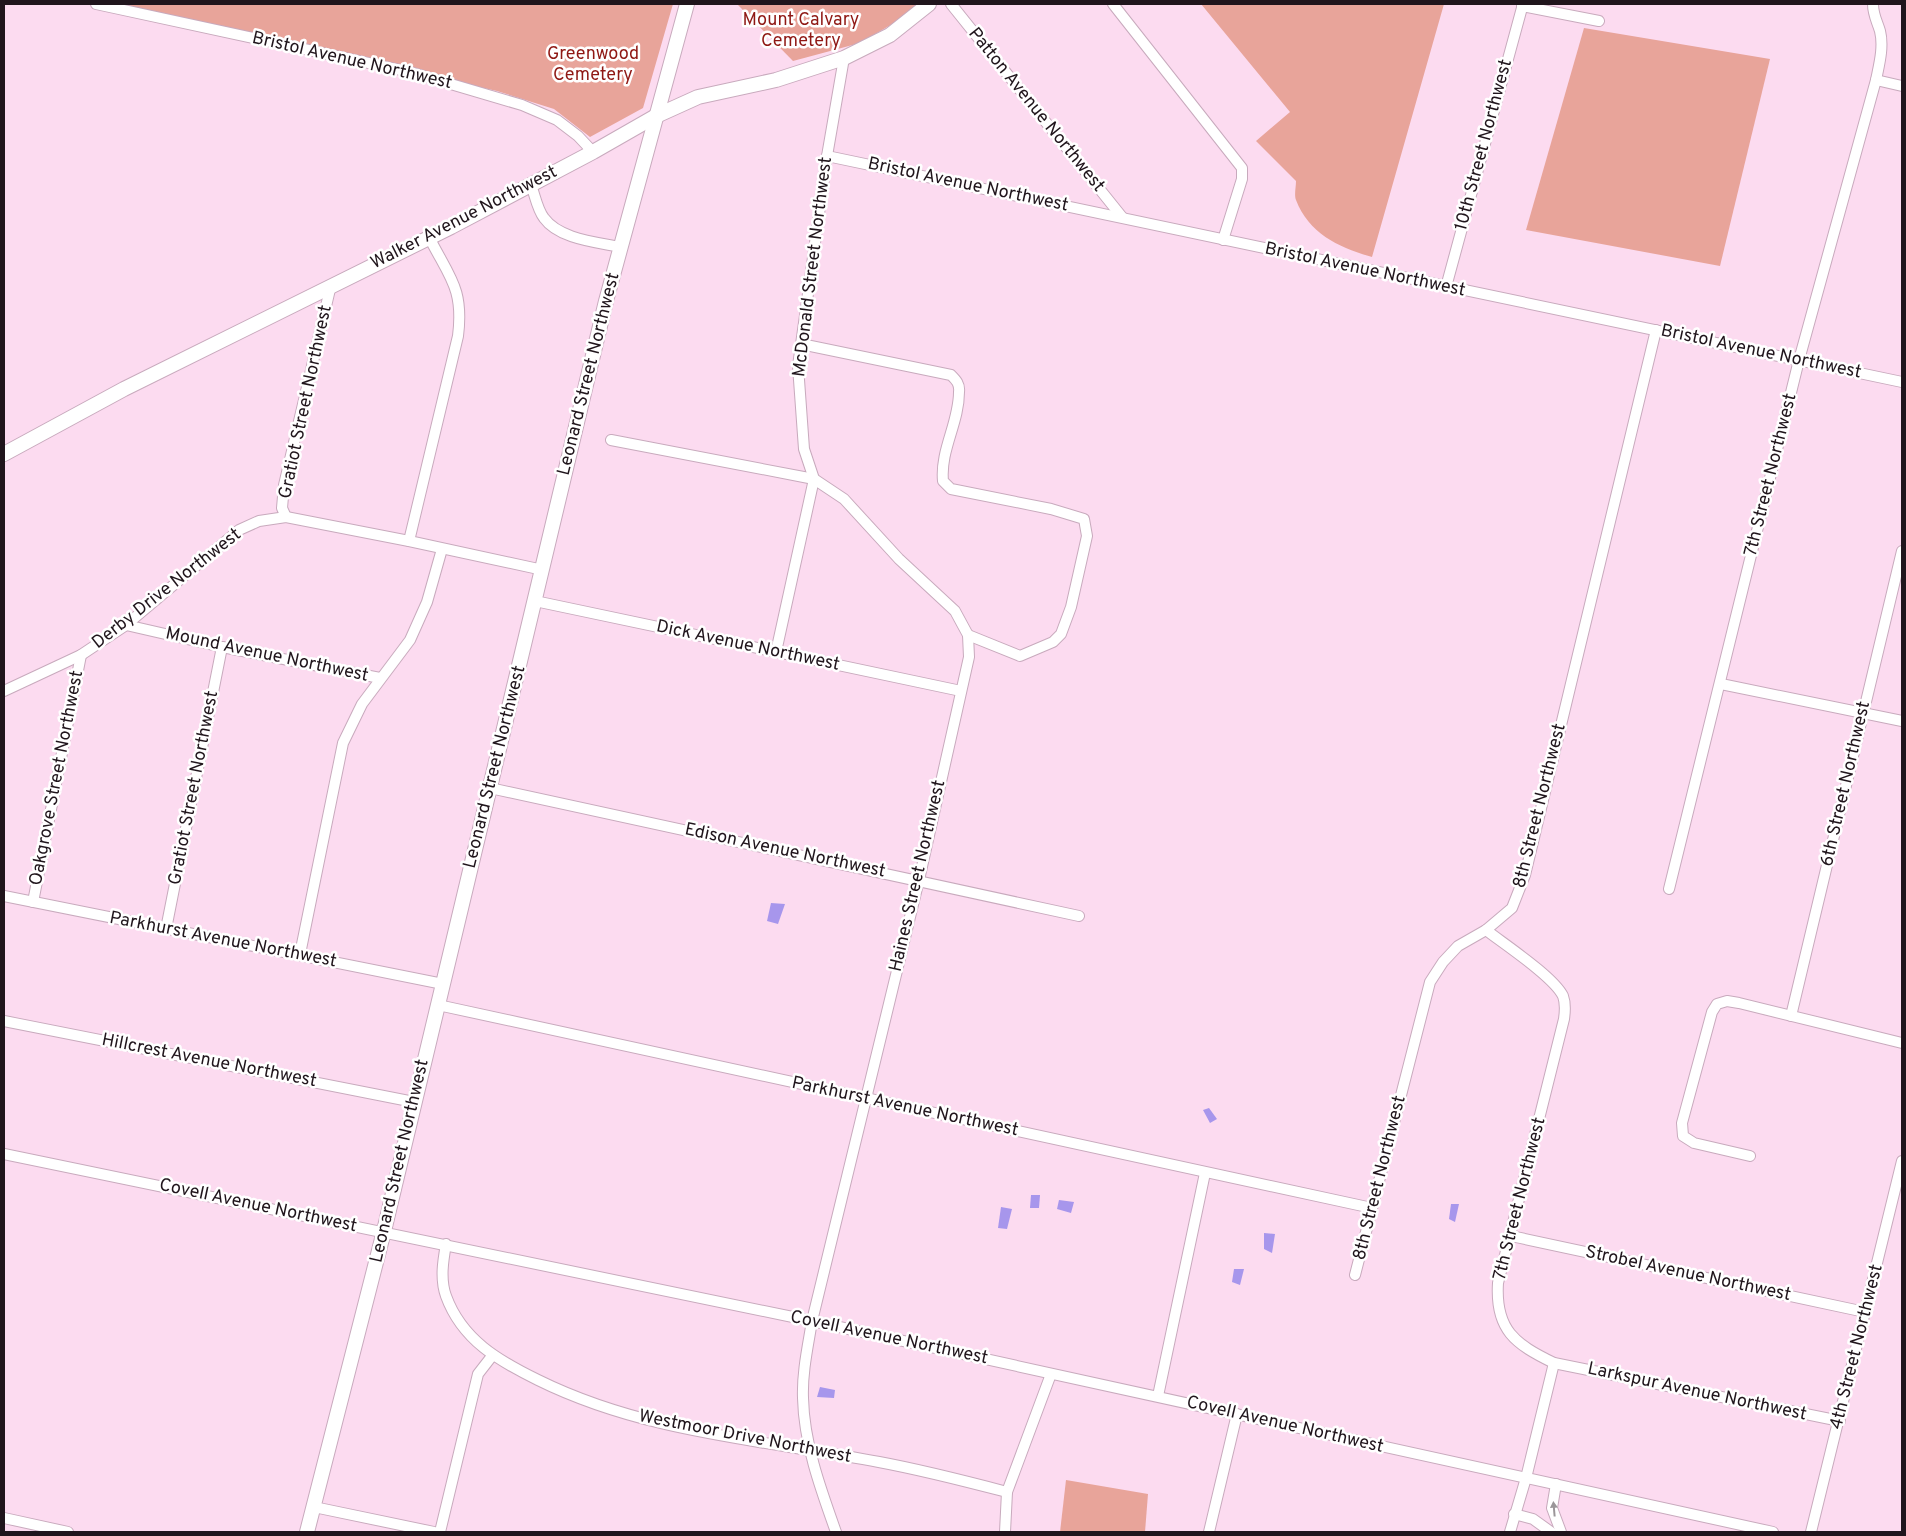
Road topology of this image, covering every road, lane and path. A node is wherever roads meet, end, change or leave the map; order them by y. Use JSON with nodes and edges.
{"nodes":[{"id":1,"x":96,"y":4,"type":"edge"},
{"id":2,"x":687,"y":4,"type":"edge"},
{"id":3,"x":929,"y":4,"type":"edge"},
{"id":4,"x":951,"y":4,"type":"edge"},
{"id":5,"x":1113,"y":4,"type":"edge"},
{"id":6,"x":1873,"y":4,"type":"edge"},
{"id":7,"x":1523,"y":5,"type":"edge"},
{"id":8,"x":1599,"y":21,"type":"dead end"},
{"id":9,"x":844,"y":58,"type":"junction"},
{"id":10,"x":1876,"y":80,"type":"junction"},
{"id":11,"x":1902,"y":86,"type":"edge"},
{"id":12,"x":656,"y":116,"type":"junction"},
{"id":13,"x":593,"y":152,"type":"junction"},
{"id":14,"x":827,"y":156,"type":"junction"},
{"id":15,"x":531,"y":185,"type":"junction"},
{"id":16,"x":1122,"y":217,"type":"junction"},
{"id":17,"x":429,"y":236,"type":"junction"},
{"id":18,"x":1223,"y":240,"type":"junction"},
{"id":19,"x":620,"y":247,"type":"junction"},
{"id":20,"x":331,"y":285,"type":"junction"},
{"id":21,"x":1446,"y":287,"type":"junction"},
{"id":22,"x":1656,"y":330,"type":"junction"},
{"id":23,"x":801,"y":344,"type":"junction"},
{"id":24,"x":1799,"y":360,"type":"junction"},
{"id":25,"x":1902,"y":382,"type":"edge"},
{"id":26,"x":612,"y":440,"type":"dead end"},
{"id":27,"x":4,"y":454,"type":"edge"},
{"id":28,"x":814,"y":479,"type":"junction"},
{"id":29,"x":286,"y":517,"type":"junction"},
{"id":30,"x":409,"y":541,"type":"junction"},
{"id":31,"x":442,"y":549,"type":"junction"},
{"id":32,"x":1902,"y":551,"type":"edge"},
{"id":33,"x":543,"y":570,"type":"junction"},
{"id":34,"x":535,"y":600,"type":"junction"},
{"id":35,"x":126,"y":625,"type":"junction"},
{"id":36,"x":968,"y":635,"type":"junction"},
{"id":37,"x":222,"y":647,"type":"junction"},
{"id":38,"x":776,"y":652,"type":"junction"},
{"id":39,"x":81,"y":655,"type":"junction"},
{"id":40,"x":380,"y":678,"type":"junction"},
{"id":41,"x":1721,"y":684,"type":"junction"},
{"id":42,"x":4,"y":691,"type":"edge"},
{"id":43,"x":961,"y":691,"type":"junction"},
{"id":44,"x":1863,"y":712,"type":"junction"},
{"id":45,"x":1902,"y":721,"type":"edge"},
{"id":46,"x":490,"y":788,"type":"junction"},
{"id":47,"x":918,"y":880,"type":"junction"},
{"id":48,"x":1669,"y":889,"type":"dead end"},
{"id":49,"x":4,"y":896,"type":"edge"},
{"id":50,"x":33,"y":902,"type":"junction"},
{"id":51,"x":1079,"y":916,"type":"dead end"},
{"id":52,"x":166,"y":929,"type":"junction"},
{"id":53,"x":1486,"y":930,"type":"junction"},
{"id":54,"x":300,"y":954,"type":"junction"},
{"id":55,"x":443,"y":984,"type":"junction"},
{"id":56,"x":438,"y":1005,"type":"junction"},
{"id":57,"x":1791,"y":1016,"type":"junction"},
{"id":58,"x":4,"y":1021,"type":"edge"},
{"id":59,"x":1902,"y":1043,"type":"edge"},
{"id":60,"x":865,"y":1098,"type":"junction"},
{"id":61,"x":414,"y":1102,"type":"junction"},
{"id":62,"x":4,"y":1154,"type":"edge"},
{"id":63,"x":1750,"y":1156,"type":"dead end"},
{"id":64,"x":1902,"y":1161,"type":"edge"},
{"id":65,"x":1205,"y":1173,"type":"junction"},
{"id":66,"x":1372,"y":1208,"type":"junction"},
{"id":67,"x":384,"y":1231,"type":"junction"},
{"id":68,"x":1511,"y":1236,"type":"junction"},
{"id":69,"x":446,"y":1244,"type":"junction"},
{"id":70,"x":1356,"y":1275,"type":"dead end"},
{"id":71,"x":1866,"y":1312,"type":"junction"},
{"id":72,"x":812,"y":1321,"type":"junction"},
{"id":73,"x":492,"y":1356,"type":"junction"},
{"id":74,"x":1554,"y":1362,"type":"junction"},
{"id":75,"x":1051,"y":1374,"type":"junction"},
{"id":76,"x":1158,"y":1396,"type":"junction"},
{"id":77,"x":1237,"y":1414,"type":"junction"},
{"id":78,"x":1840,"y":1421,"type":"junction"},
{"id":79,"x":811,"y":1451,"type":"junction"},
{"id":80,"x":1526,"y":1478,"type":"junction"},
{"id":81,"x":1556,"y":1484,"type":"junction"},
{"id":82,"x":1007,"y":1492,"type":"junction"},
{"id":83,"x":314,"y":1506,"type":"junction"},
{"id":84,"x":1514,"y":1514,"type":"junction"},
{"id":85,"x":4,"y":1518,"type":"edge"},
{"id":86,"x":68,"y":1532,"type":"edge"},
{"id":87,"x":307,"y":1532,"type":"edge"},
{"id":88,"x":434,"y":1532,"type":"edge"},
{"id":89,"x":440,"y":1532,"type":"edge"},
{"id":90,"x":836,"y":1532,"type":"edge"},
{"id":91,"x":1004,"y":1532,"type":"edge"},
{"id":92,"x":1209,"y":1532,"type":"edge"},
{"id":93,"x":1510,"y":1532,"type":"edge"},
{"id":94,"x":1551,"y":1532,"type":"edge"},
{"id":95,"x":1562,"y":1532,"type":"edge"},
{"id":96,"x":1773,"y":1532,"type":"edge"},
{"id":97,"x":1811,"y":1532,"type":"edge"}],
"edges":[{"from":1,"to":13,"type":"street","name":"Bristol Avenue Northwest"},
{"from":2,"to":12,"type":"main road","name":"Leonard Street Northwest"},
{"from":3,"to":9,"type":"main road","name":"Walker Avenue Northwest"},
{"from":4,"to":16,"type":"street","name":"Patton Avenue Northwest"},
{"from":5,"to":18,"type":"street"},
{"from":6,"to":10,"type":"street","name":"7th Street Northwest"},
{"from":7,"to":8,"type":"street"},
{"from":7,"to":21,"type":"street","name":"10th Street Northwest"},
{"from":9,"to":12,"type":"main road","name":"Walker Avenue Northwest"},
{"from":9,"to":14,"type":"street","name":"McDonald Street Northwest"},
{"from":10,"to":11,"type":"street"},
{"from":10,"to":24,"type":"street","name":"7th Street Northwest"},
{"from":12,"to":13,"type":"main road","name":"Walker Avenue Northwest"},
{"from":12,"to":19,"type":"main road","name":"Leonard Street Northwest"},
{"from":13,"to":15,"type":"main road","name":"Walker Avenue Northwest"},
{"from":14,"to":16,"type":"street","name":"Bristol Avenue Northwest"},
{"from":14,"to":23,"type":"street","name":"McDonald Street Northwest"},
{"from":15,"to":17,"type":"main road","name":"Walker Avenue Northwest"},
{"from":15,"to":19,"type":"street"},
{"from":16,"to":18,"type":"street","name":"Bristol Avenue Northwest"},
{"from":17,"to":20,"type":"main road","name":"Walker Avenue Northwest"},
{"from":17,"to":30,"type":"street"},
{"from":18,"to":21,"type":"street","name":"Bristol Avenue Northwest"},
{"from":19,"to":33,"type":"main road","name":"Leonard Street Northwest"},
{"from":20,"to":27,"type":"main road","name":"Walker Avenue Northwest"},
{"from":20,"to":29,"type":"street","name":"Gratiot Street Northwest"},
{"from":21,"to":22,"type":"street","name":"Bristol Avenue Northwest"},
{"from":22,"to":24,"type":"street","name":"Bristol Avenue Northwest"},
{"from":22,"to":53,"type":"street","name":"8th Street Northwest"},
{"from":23,"to":28,"type":"street","name":"McDonald Street Northwest"},
{"from":23,"to":36,"type":"street"},
{"from":24,"to":25,"type":"street","name":"Bristol Avenue Northwest"},
{"from":24,"to":41,"type":"street","name":"7th Street Northwest"},
{"from":26,"to":28,"type":"street","name":"Haines Street Northwest"},
{"from":28,"to":36,"type":"street","name":"Haines Street Northwest"},
{"from":28,"to":38,"type":"street"},
{"from":29,"to":30,"type":"street","name":"Derby Drive Northwest"},
{"from":29,"to":35,"type":"street","name":"Derby Drive Northwest"},
{"from":30,"to":31,"type":"street","name":"Derby Drive Northwest"},
{"from":31,"to":33,"type":"street","name":"Derby Drive Northwest"},
{"from":31,"to":40,"type":"street"},
{"from":32,"to":44,"type":"street","name":"6th Street Northwest"},
{"from":33,"to":34,"type":"main road","name":"Leonard Street Northwest"},
{"from":34,"to":38,"type":"street","name":"Dick Avenue Northwest"},
{"from":34,"to":46,"type":"main road","name":"Leonard Street Northwest"},
{"from":35,"to":37,"type":"street","name":"Mound Avenue Northwest"},
{"from":35,"to":39,"type":"street","name":"Derby Drive Northwest"},
{"from":36,"to":43,"type":"street","name":"Haines Street Northwest"},
{"from":37,"to":40,"type":"street","name":"Mound Avenue Northwest"},
{"from":37,"to":52,"type":"street","name":"Gratiot Street Northwest"},
{"from":38,"to":43,"type":"street","name":"Dick Avenue Northwest"},
{"from":39,"to":42,"type":"street","name":"Derby Drive Northwest"},
{"from":39,"to":50,"type":"street","name":"Oakgrove Street Northwest"},
{"from":40,"to":54,"type":"street"},
{"from":41,"to":44,"type":"street"},
{"from":41,"to":48,"type":"street","name":"7th Street Northwest"},
{"from":43,"to":47,"type":"street","name":"Haines Street Northwest"},
{"from":44,"to":45,"type":"street"},
{"from":44,"to":57,"type":"street","name":"6th Street Northwest"},
{"from":46,"to":47,"type":"street","name":"Edison Avenue Northwest"},
{"from":46,"to":55,"type":"main road","name":"Leonard Street Northwest"},
{"from":47,"to":51,"type":"street","name":"Edison Avenue Northwest"},
{"from":47,"to":60,"type":"street","name":"Haines Street Northwest"},
{"from":49,"to":50,"type":"street","name":"Parkhurst Avenue Northwest"},
{"from":50,"to":52,"type":"street","name":"Parkhurst Avenue Northwest"},
{"from":52,"to":54,"type":"street","name":"Parkhurst Avenue Northwest"},
{"from":53,"to":66,"type":"street","name":"8th Street Northwest"},
{"from":53,"to":68,"type":"street","name":"7th Street Northwest"},
{"from":54,"to":55,"type":"street","name":"Parkhurst Avenue Northwest"},
{"from":55,"to":56,"type":"main road","name":"Leonard Street Northwest"},
{"from":56,"to":60,"type":"street","name":"Parkhurst Avenue Northwest"},
{"from":56,"to":61,"type":"main road","name":"Leonard Street Northwest"},
{"from":57,"to":59,"type":"street"},
{"from":57,"to":63,"type":"street"},
{"from":58,"to":61,"type":"street","name":"Hillcrest Avenue Northwest"},
{"from":60,"to":65,"type":"street","name":"Parkhurst Avenue Northwest"},
{"from":60,"to":72,"type":"street","name":"Haines Street Northwest"},
{"from":61,"to":67,"type":"main road","name":"Leonard Street Northwest"},
{"from":62,"to":67,"type":"street","name":"Covell Avenue Northwest"},
{"from":64,"to":71,"type":"street","name":"4th Street Northwest"},
{"from":65,"to":66,"type":"street","name":"Parkhurst Avenue Northwest"},
{"from":65,"to":76,"type":"street"},
{"from":66,"to":70,"type":"street","name":"8th Street Northwest"},
{"from":67,"to":69,"type":"street","name":"Covell Avenue Northwest"},
{"from":67,"to":83,"type":"main road","name":"Leonard Street Northwest"},
{"from":68,"to":71,"type":"street","name":"Strobel Avenue Northwest"},
{"from":68,"to":74,"type":"street","name":"7th Street Northwest"},
{"from":69,"to":72,"type":"street","name":"Covell Avenue Northwest"},
{"from":69,"to":73,"type":"street","name":"Westmoor Drive Northwest"},
{"from":71,"to":78,"type":"street","name":"4th Street Northwest"},
{"from":72,"to":75,"type":"street","name":"Covell Avenue Northwest"},
{"from":72,"to":79,"type":"street","name":"Haines Street Northwest"},
{"from":73,"to":79,"type":"street","name":"Westmoor Drive Northwest"},
{"from":73,"to":89,"type":"street"},
{"from":74,"to":78,"type":"street","name":"Larkspur Avenue Northwest"},
{"from":74,"to":80,"type":"street"},
{"from":75,"to":76,"type":"street","name":"Covell Avenue Northwest"},
{"from":75,"to":82,"type":"street"},
{"from":76,"to":77,"type":"street","name":"Covell Avenue Northwest"},
{"from":77,"to":80,"type":"street","name":"Covell Avenue Northwest"},
{"from":77,"to":92,"type":"street"},
{"from":78,"to":97,"type":"street","name":"4th Street Northwest"},
{"from":79,"to":82,"type":"street","name":"Westmoor Drive Northwest"},
{"from":79,"to":90,"type":"street","name":"Haines Street Northwest"},
{"from":80,"to":81,"type":"street","name":"Covell Avenue Northwest"},
{"from":80,"to":84,"type":"street"},
{"from":95,"to":81,"type":"street","one_way":true},
{"from":81,"to":96,"type":"street","name":"Covell Avenue Northwest"},
{"from":82,"to":91,"type":"street"},
{"from":83,"to":87,"type":"main road","name":"Leonard Street Northwest"},
{"from":83,"to":88,"type":"street"},
{"from":84,"to":93,"type":"street"},
{"from":84,"to":94,"type":"street"},
{"from":85,"to":86,"type":"street"}]}
